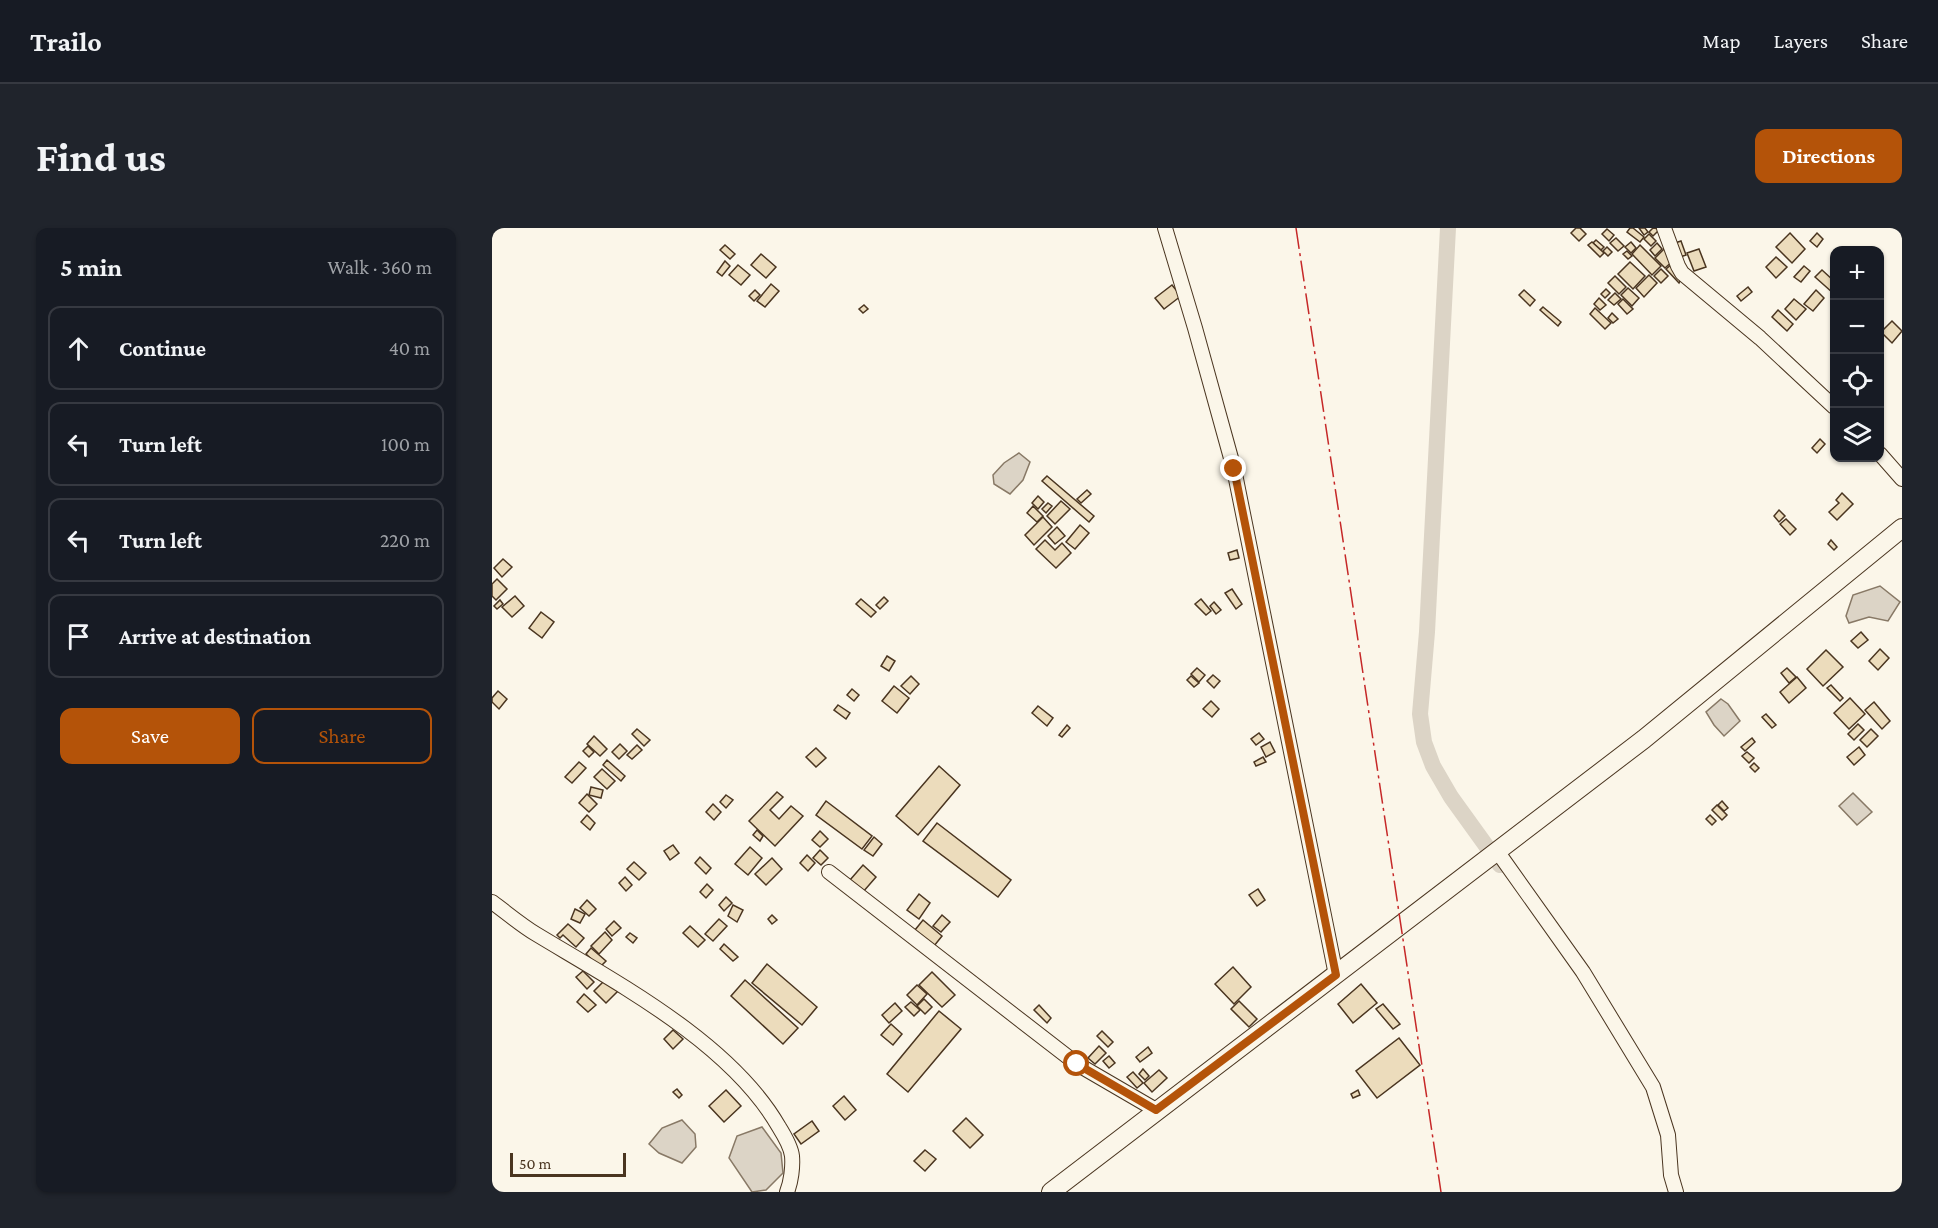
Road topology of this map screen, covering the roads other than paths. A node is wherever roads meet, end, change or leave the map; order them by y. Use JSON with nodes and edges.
{"nodes":[{"id":1,"x":1165,"y":228,"type":"edge"},
{"id":2,"x":1664,"y":228,"type":"edge"},
{"id":3,"x":1830,"y":403,"type":"edge"},
{"id":4,"x":1884,"y":459,"type":"edge"},
{"id":5,"x":1902,"y":479,"type":"edge"},
{"id":6,"x":1902,"y":528,"type":"edge"},
{"id":7,"x":1497,"y":851,"type":"junction"},
{"id":8,"x":829,"y":872,"type":"dead end"},
{"id":9,"x":492,"y":902,"type":"edge"},
{"id":10,"x":1336,"y":975,"type":"junction"},
{"id":11,"x":1156,"y":1110,"type":"junction"},
{"id":12,"x":787,"y":1192,"type":"edge"},
{"id":13,"x":1051,"y":1192,"type":"edge"},
{"id":14,"x":1676,"y":1192,"type":"edge"}],
"edges":[{"from":1,"to":10,"type":"street"},
{"from":2,"to":3,"type":"street"},
{"from":4,"to":5,"type":"street"},
{"from":6,"to":7,"type":"street"},
{"from":7,"to":10,"type":"street"},
{"from":7,"to":14,"type":"street"},
{"from":8,"to":11,"type":"street"},
{"from":9,"to":12,"type":"street"},
{"from":10,"to":11,"type":"street"},
{"from":11,"to":13,"type":"street"}]}
